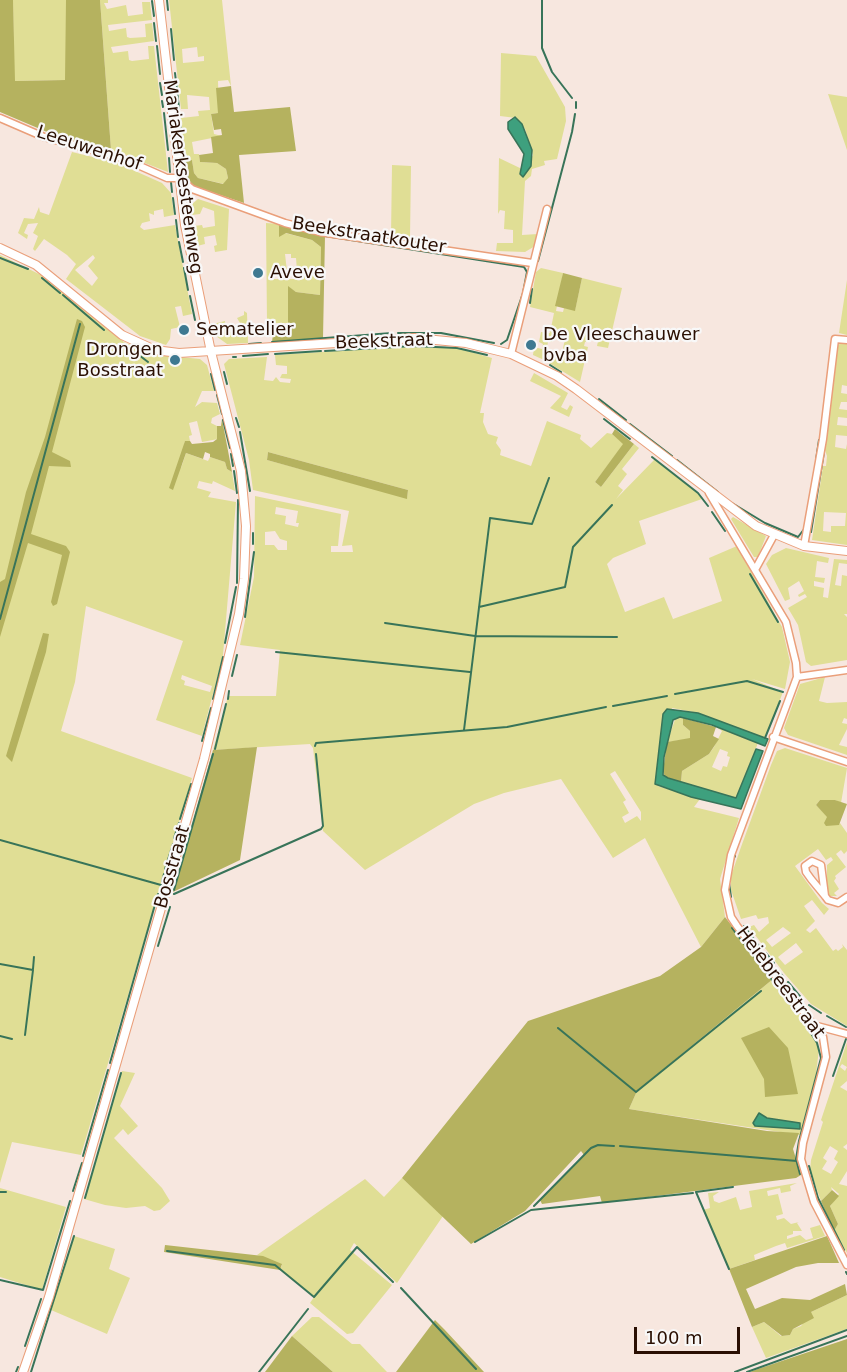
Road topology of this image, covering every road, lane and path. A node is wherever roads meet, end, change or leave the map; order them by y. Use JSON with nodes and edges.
{"nodes":[{"id":1,"x":159,"y":0,"type":"edge"},
{"id":2,"x":0,"y":118,"type":"edge"},
{"id":3,"x":178,"y":178,"type":"junction"},
{"id":4,"x":547,"y":209,"type":"dead end"},
{"id":5,"x":0,"y":248,"type":"edge"},
{"id":6,"x":532,"y":263,"type":"junction"},
{"id":7,"x":847,"y":340,"type":"edge"},
{"id":8,"x":211,"y":352,"type":"junction"},
{"id":9,"x":511,"y":354,"type":"junction"},
{"id":10,"x":709,"y":493,"type":"junction"},
{"id":11,"x":774,"y":535,"type":"junction"},
{"id":12,"x":804,"y":546,"type":"junction"},
{"id":13,"x":847,"y":551,"type":"edge"},
{"id":14,"x":756,"y":568,"type":"junction"},
{"id":15,"x":847,"y":670,"type":"edge"},
{"id":16,"x":797,"y":676,"type":"junction"},
{"id":17,"x":773,"y":737,"type":"junction"},
{"id":18,"x":847,"y":762,"type":"edge"},
{"id":19,"x":825,"y":896,"type":"junction"},
{"id":20,"x":847,"y":897,"type":"edge"},
{"id":21,"x":816,"y":1026,"type":"junction"},
{"id":22,"x":847,"y":1034,"type":"edge"},
{"id":23,"x":847,"y":1265,"type":"edge"},
{"id":24,"x":23,"y":1372,"type":"edge"}],
"edges":[{"from":1,"to":3,"type":"street","name":"Mariakerksesteenweg"},
{"from":2,"to":3,"type":"street","name":"Leeuwenhof"},
{"from":3,"to":6,"type":"street","name":"Beekstraatkouter"},
{"from":3,"to":8,"type":"street","name":"Mariakerksesteenweg"},
{"from":4,"to":6,"type":"street"},
{"from":5,"to":8,"type":"street","name":"Beekstraat"},
{"from":6,"to":9,"type":"street"},
{"from":7,"to":12,"type":"street"},
{"from":8,"to":9,"type":"street","name":"Beekstraat"},
{"from":8,"to":24,"type":"street","name":"Bosstraat"},
{"from":9,"to":10,"type":"street","name":"Beekstraat"},
{"from":10,"to":11,"type":"street","name":"Beekstraat"},
{"from":10,"to":14,"type":"street"},
{"from":11,"to":12,"type":"street","name":"Beekstraat"},
{"from":11,"to":14,"type":"street"},
{"from":12,"to":13,"type":"street","name":"Beekstraat"},
{"from":14,"to":16,"type":"street"},
{"from":15,"to":16,"type":"street"},
{"from":16,"to":17,"type":"street","name":"Heiebreestraat"},
{"from":17,"to":18,"type":"street"},
{"from":17,"to":21,"type":"street","name":"Heiebreestraat"},
{"from":19,"to":19,"type":"street"},
{"from":19,"to":20,"type":"street"},
{"from":21,"to":22,"type":"street"},
{"from":21,"to":23,"type":"street","name":"Heiebreestraat"}]}
